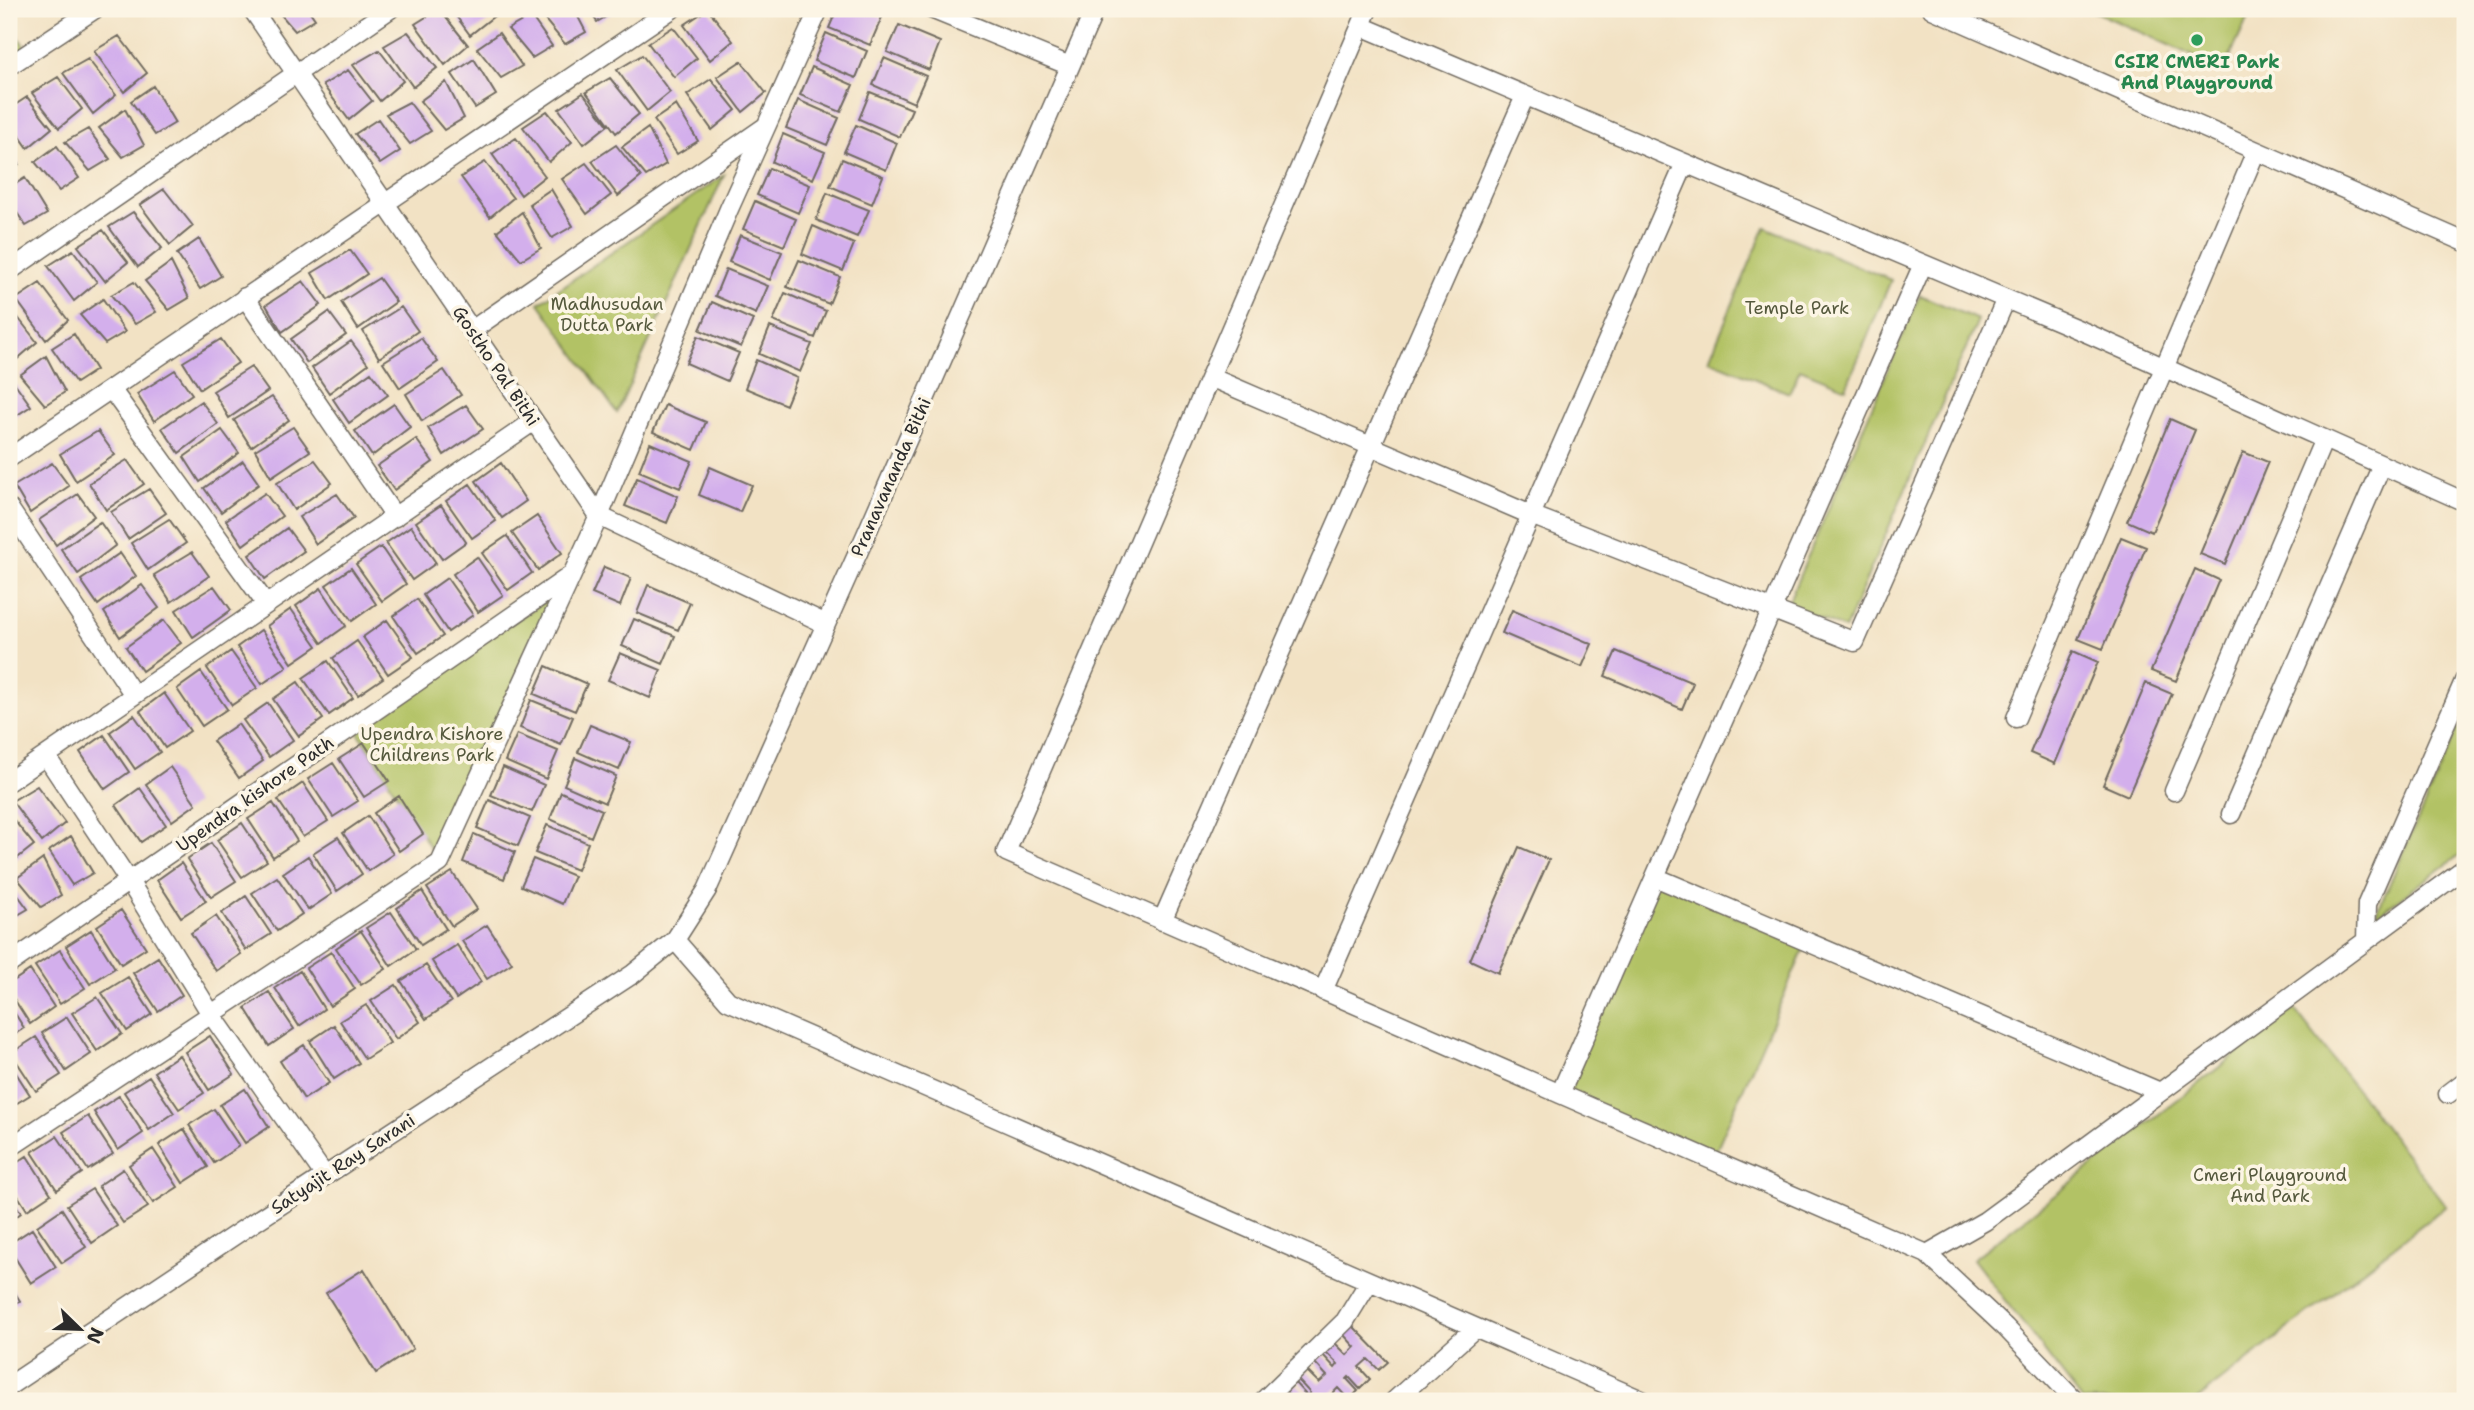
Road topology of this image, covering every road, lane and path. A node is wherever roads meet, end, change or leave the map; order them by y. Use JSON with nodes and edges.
{"nodes":[{"id":1,"x":94,"y":9,"type":"edge"},
{"id":2,"x":252,"y":9,"type":"edge"},
{"id":3,"x":390,"y":9,"type":"edge"},
{"id":4,"x":672,"y":9,"type":"edge"},
{"id":5,"x":819,"y":9,"type":"edge"},
{"id":6,"x":931,"y":9,"type":"edge"},
{"id":7,"x":1095,"y":9,"type":"edge"},
{"id":8,"x":1368,"y":9,"type":"edge"},
{"id":9,"x":1932,"y":9,"type":"edge"},
{"id":10,"x":1361,"y":26,"type":"junction"},
{"id":11,"x":9,"y":66,"type":"edge"},
{"id":12,"x":1070,"y":66,"type":"junction"},
{"id":13,"x":296,"y":73,"type":"junction"},
{"id":14,"x":1525,"y":96,"type":"junction"},
{"id":15,"x":766,"y":127,"type":"junction"},
{"id":16,"x":2256,"y":151,"type":"junction"},
{"id":17,"x":1685,"y":163,"type":"junction"},
{"id":18,"x":385,"y":203,"type":"junction"},
{"id":19,"x":2465,"y":242,"type":"edge"},
{"id":20,"x":1923,"y":264,"type":"junction"},
{"id":21,"x":9,"y":271,"type":"edge"},
{"id":22,"x":245,"y":298,"type":"junction"},
{"id":23,"x":2006,"y":299,"type":"junction"},
{"id":24,"x":471,"y":330,"type":"junction"},
{"id":25,"x":2165,"y":368,"type":"junction"},
{"id":26,"x":1210,"y":377,"type":"junction"},
{"id":27,"x":111,"y":389,"type":"junction"},
{"id":28,"x":534,"y":421,"type":"junction"},
{"id":29,"x":2324,"y":439,"type":"junction"},
{"id":30,"x":1372,"y":445,"type":"junction"},
{"id":31,"x":9,"y":458,"type":"edge"},
{"id":32,"x":2382,"y":465,"type":"junction"},
{"id":33,"x":2465,"y":502,"type":"edge"},
{"id":34,"x":9,"y":508,"type":"edge"},
{"id":35,"x":1531,"y":515,"type":"junction"},
{"id":36,"x":599,"y":516,"type":"junction"},
{"id":37,"x":395,"y":517,"type":"junction"},
{"id":38,"x":570,"y":576,"type":"junction"},
{"id":39,"x":267,"y":604,"type":"junction"},
{"id":40,"x":1772,"y":609,"type":"junction"},
{"id":41,"x":826,"y":624,"type":"junction"},
{"id":42,"x":2465,"y":679,"type":"edge"},
{"id":43,"x":134,"y":695,"type":"junction"},
{"id":44,"x":2016,"y":718,"type":"dead end"},
{"id":45,"x":46,"y":756,"type":"junction"},
{"id":46,"x":9,"y":781,"type":"edge"},
{"id":47,"x":2174,"y":792,"type":"dead end"},
{"id":48,"x":2231,"y":814,"type":"dead end"},
{"id":49,"x":2465,"y":868,"type":"edge"},
{"id":50,"x":1655,"y":877,"type":"junction"},
{"id":51,"x":129,"y":881,"type":"junction"},
{"id":52,"x":1162,"y":921,"type":"junction"},
{"id":53,"x":675,"y":940,"type":"junction"},
{"id":54,"x":2366,"y":942,"type":"junction"},
{"id":55,"x":9,"y":964,"type":"edge"},
{"id":56,"x":1323,"y":990,"type":"junction"},
{"id":57,"x":211,"y":1014,"type":"junction"},
{"id":58,"x":2465,"y":1081,"type":"edge"},
{"id":59,"x":2160,"y":1092,"type":"junction"},
{"id":60,"x":1560,"y":1094,"type":"junction"},
{"id":61,"x":2448,"y":1094,"type":"dead end"},
{"id":62,"x":9,"y":1147,"type":"edge"},
{"id":63,"x":325,"y":1176,"type":"junction"},
{"id":64,"x":1927,"y":1254,"type":"junction"},
{"id":65,"x":1369,"y":1282,"type":"junction"},
{"id":66,"x":1475,"y":1328,"type":"junction"},
{"id":67,"x":9,"y":1386,"type":"edge"},
{"id":68,"x":1263,"y":1401,"type":"edge"},
{"id":69,"x":1394,"y":1401,"type":"edge"},
{"id":70,"x":1644,"y":1401,"type":"edge"},
{"id":71,"x":2076,"y":1401,"type":"edge"}],
"edges":[{"from":1,"to":11,"type":"street"},
{"from":2,"to":13,"type":"street","name":"Gostho Pal Bithi"},
{"from":3,"to":13,"type":"street"},
{"from":4,"to":18,"type":"street"},
{"from":5,"to":15,"type":"street"},
{"from":6,"to":12,"type":"street"},
{"from":7,"to":12,"type":"street","name":"Pranavananda Bithi"},
{"from":8,"to":10,"type":"street"},
{"from":9,"to":16,"type":"street"},
{"from":10,"to":14,"type":"street"},
{"from":10,"to":26,"type":"street"},
{"from":12,"to":41,"type":"street","name":"Pranavananda Bithi"},
{"from":13,"to":18,"type":"street","name":"Gostho Pal Bithi"},
{"from":13,"to":21,"type":"street"},
{"from":14,"to":17,"type":"street"},
{"from":14,"to":30,"type":"street"},
{"from":15,"to":24,"type":"street"},
{"from":15,"to":36,"type":"street"},
{"from":16,"to":19,"type":"street"},
{"from":16,"to":25,"type":"street"},
{"from":17,"to":20,"type":"street"},
{"from":17,"to":35,"type":"street"},
{"from":18,"to":22,"type":"street"},
{"from":18,"to":24,"type":"street","name":"Gostho Pal Bithi"},
{"from":20,"to":23,"type":"street"},
{"from":20,"to":40,"type":"street"},
{"from":22,"to":27,"type":"street"},
{"from":22,"to":37,"type":"street"},
{"from":23,"to":25,"type":"street"},
{"from":23,"to":40,"type":"street"},
{"from":24,"to":28,"type":"street","name":"Gostho Pal Bithi"},
{"from":25,"to":29,"type":"street"},
{"from":25,"to":44,"type":"street"},
{"from":26,"to":30,"type":"street"},
{"from":26,"to":52,"type":"street"},
{"from":27,"to":31,"type":"street"},
{"from":27,"to":39,"type":"street"},
{"from":28,"to":36,"type":"street","name":"Gostho Pal Bithi"},
{"from":28,"to":37,"type":"street"},
{"from":29,"to":32,"type":"street"},
{"from":29,"to":47,"type":"street"},
{"from":30,"to":35,"type":"street"},
{"from":30,"to":52,"type":"street"},
{"from":32,"to":33,"type":"street"},
{"from":32,"to":48,"type":"street"},
{"from":34,"to":43,"type":"street"},
{"from":35,"to":40,"type":"street"},
{"from":35,"to":56,"type":"street"},
{"from":36,"to":38,"type":"street"},
{"from":36,"to":41,"type":"street"},
{"from":37,"to":39,"type":"street"},
{"from":38,"to":51,"type":"street","name":"Upendra kishore Path"},
{"from":38,"to":57,"type":"street"},
{"from":39,"to":43,"type":"street"},
{"from":40,"to":50,"type":"street"},
{"from":41,"to":53,"type":"street","name":"Pranavananda Bithi"},
{"from":42,"to":54,"type":"street"},
{"from":43,"to":45,"type":"street"},
{"from":45,"to":46,"type":"street"},
{"from":45,"to":51,"type":"street"},
{"from":49,"to":54,"type":"street"},
{"from":50,"to":59,"type":"street"},
{"from":50,"to":60,"type":"street"},
{"from":51,"to":55,"type":"street","name":"Upendra kishore Path"},
{"from":51,"to":57,"type":"street"},
{"from":52,"to":56,"type":"street"},
{"from":53,"to":63,"type":"street","name":"Satyajit Ray Sarani"},
{"from":53,"to":65,"type":"street"},
{"from":54,"to":59,"type":"street"},
{"from":56,"to":60,"type":"street"},
{"from":57,"to":62,"type":"street"},
{"from":57,"to":63,"type":"street"},
{"from":58,"to":61,"type":"street"},
{"from":59,"to":64,"type":"street"},
{"from":60,"to":64,"type":"street"},
{"from":63,"to":67,"type":"street","name":"Satyajit Ray Sarani"},
{"from":64,"to":71,"type":"street"},
{"from":65,"to":66,"type":"street"},
{"from":65,"to":68,"type":"street"},
{"from":66,"to":69,"type":"street"},
{"from":66,"to":70,"type":"street"}]}
